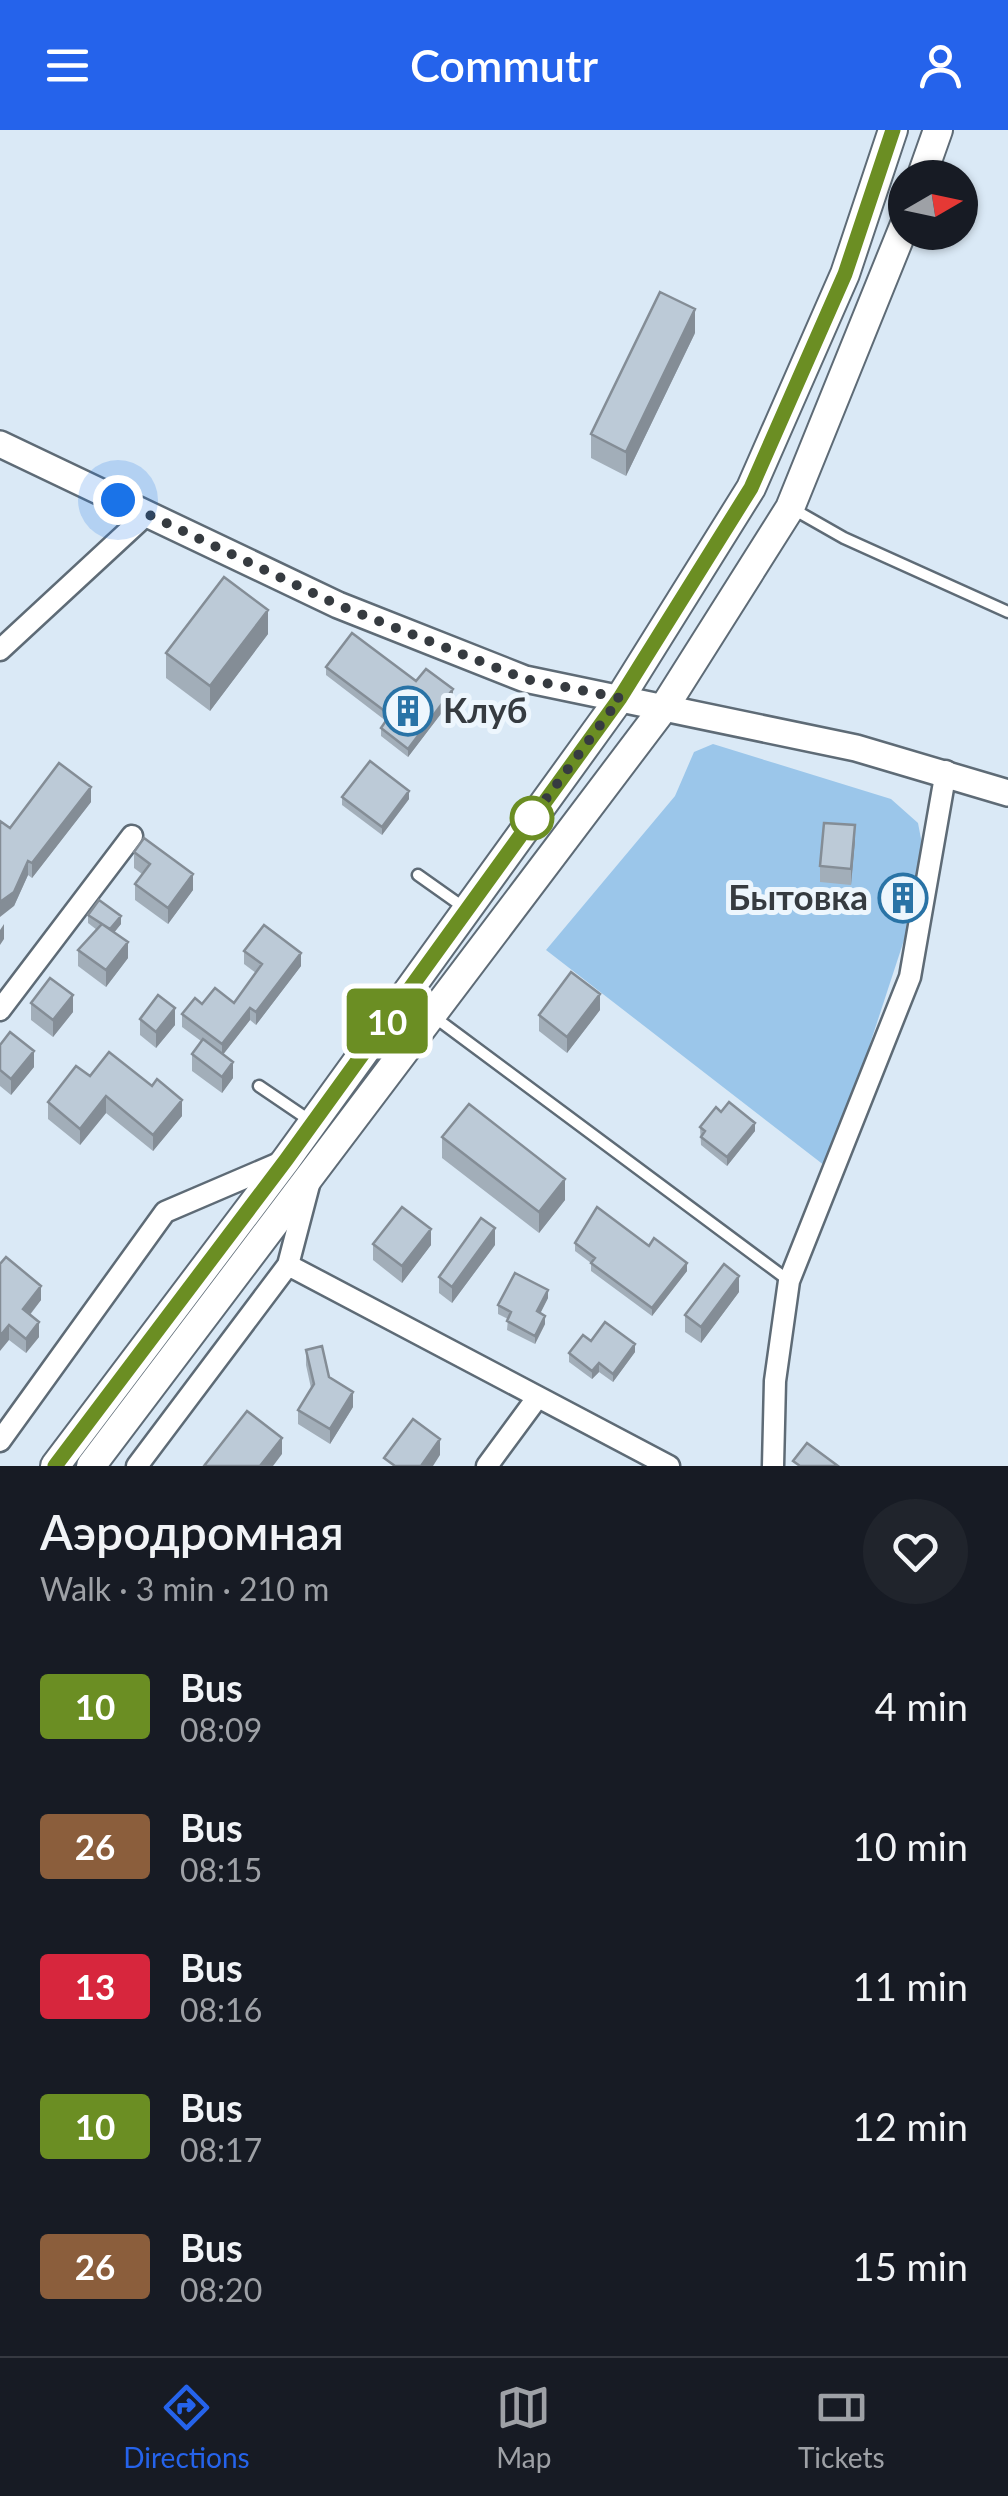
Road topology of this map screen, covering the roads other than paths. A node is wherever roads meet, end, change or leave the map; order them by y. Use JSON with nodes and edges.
{"nodes":[{"id":1,"x":893,"y":130,"type":"edge"},
{"id":2,"x":938,"y":130,"type":"edge"},
{"id":3,"x":927,"y":160,"type":"edge"},
{"id":4,"x":894,"y":250,"type":"edge"},
{"id":5,"x":0,"y":444,"type":"edge"},
{"id":6,"x":790,"y":508,"type":"junction"},
{"id":7,"x":147,"y":514,"type":"junction"},
{"id":8,"x":1008,"y":612,"type":"edge"},
{"id":9,"x":0,"y":650,"type":"edge"},
{"id":10,"x":620,"y":698,"type":"junction"},
{"id":11,"x":665,"y":706,"type":"junction"},
{"id":12,"x":946,"y":771,"type":"junction"},
{"id":13,"x":1008,"y":793,"type":"edge"},
{"id":14,"x":132,"y":836,"type":"dead end"},
{"id":15,"x":418,"y":876,"type":"dead end"},
{"id":16,"x":467,"y":910,"type":"junction"},
{"id":17,"x":0,"y":1010,"type":"edge"},
{"id":18,"x":431,"y":1015,"type":"junction"},
{"id":19,"x":259,"y":1086,"type":"dead end"},
{"id":20,"x":314,"y":1122,"type":"junction"},
{"id":21,"x":286,"y":1160,"type":"junction"},
{"id":22,"x":313,"y":1172,"type":"junction"},
{"id":23,"x":288,"y":1265,"type":"junction"},
{"id":24,"x":789,"y":1281,"type":"junction"},
{"id":25,"x":536,"y":1398,"type":"junction"},
{"id":26,"x":0,"y":1441,"type":"edge"},
{"id":27,"x":55,"y":1466,"type":"edge"},
{"id":28,"x":92,"y":1466,"type":"edge"},
{"id":29,"x":137,"y":1466,"type":"edge"},
{"id":30,"x":487,"y":1466,"type":"edge"},
{"id":31,"x":669,"y":1466,"type":"edge"},
{"id":32,"x":774,"y":1466,"type":"edge"}],
"edges":[{"from":1,"to":10,"type":"main road"},
{"from":2,"to":3,"type":"main road"},
{"from":4,"to":6,"type":"main road"},
{"from":5,"to":7,"type":"street"},
{"from":6,"to":8,"type":"lane"},
{"from":6,"to":11,"type":"main road"},
{"from":7,"to":9,"type":"street"},
{"from":7,"to":10,"type":"street"},
{"from":10,"to":11,"type":"street"},
{"from":10,"to":16,"type":"main road"},
{"from":11,"to":12,"type":"street"},
{"from":11,"to":18,"type":"main road"},
{"from":12,"to":13,"type":"street"},
{"from":12,"to":24,"type":"street"},
{"from":14,"to":17,"type":"street"},
{"from":15,"to":16,"type":"lane"},
{"from":16,"to":20,"type":"main road"},
{"from":18,"to":22,"type":"main road"},
{"from":18,"to":24,"type":"lane"},
{"from":19,"to":20,"type":"lane"},
{"from":20,"to":21,"type":"main road"},
{"from":21,"to":26,"type":"street"},
{"from":21,"to":27,"type":"main road"},
{"from":22,"to":23,"type":"street"},
{"from":22,"to":28,"type":"main road"},
{"from":23,"to":25,"type":"street"},
{"from":23,"to":29,"type":"street"},
{"from":24,"to":32,"type":"street"},
{"from":25,"to":30,"type":"street"},
{"from":25,"to":31,"type":"street"}]}
